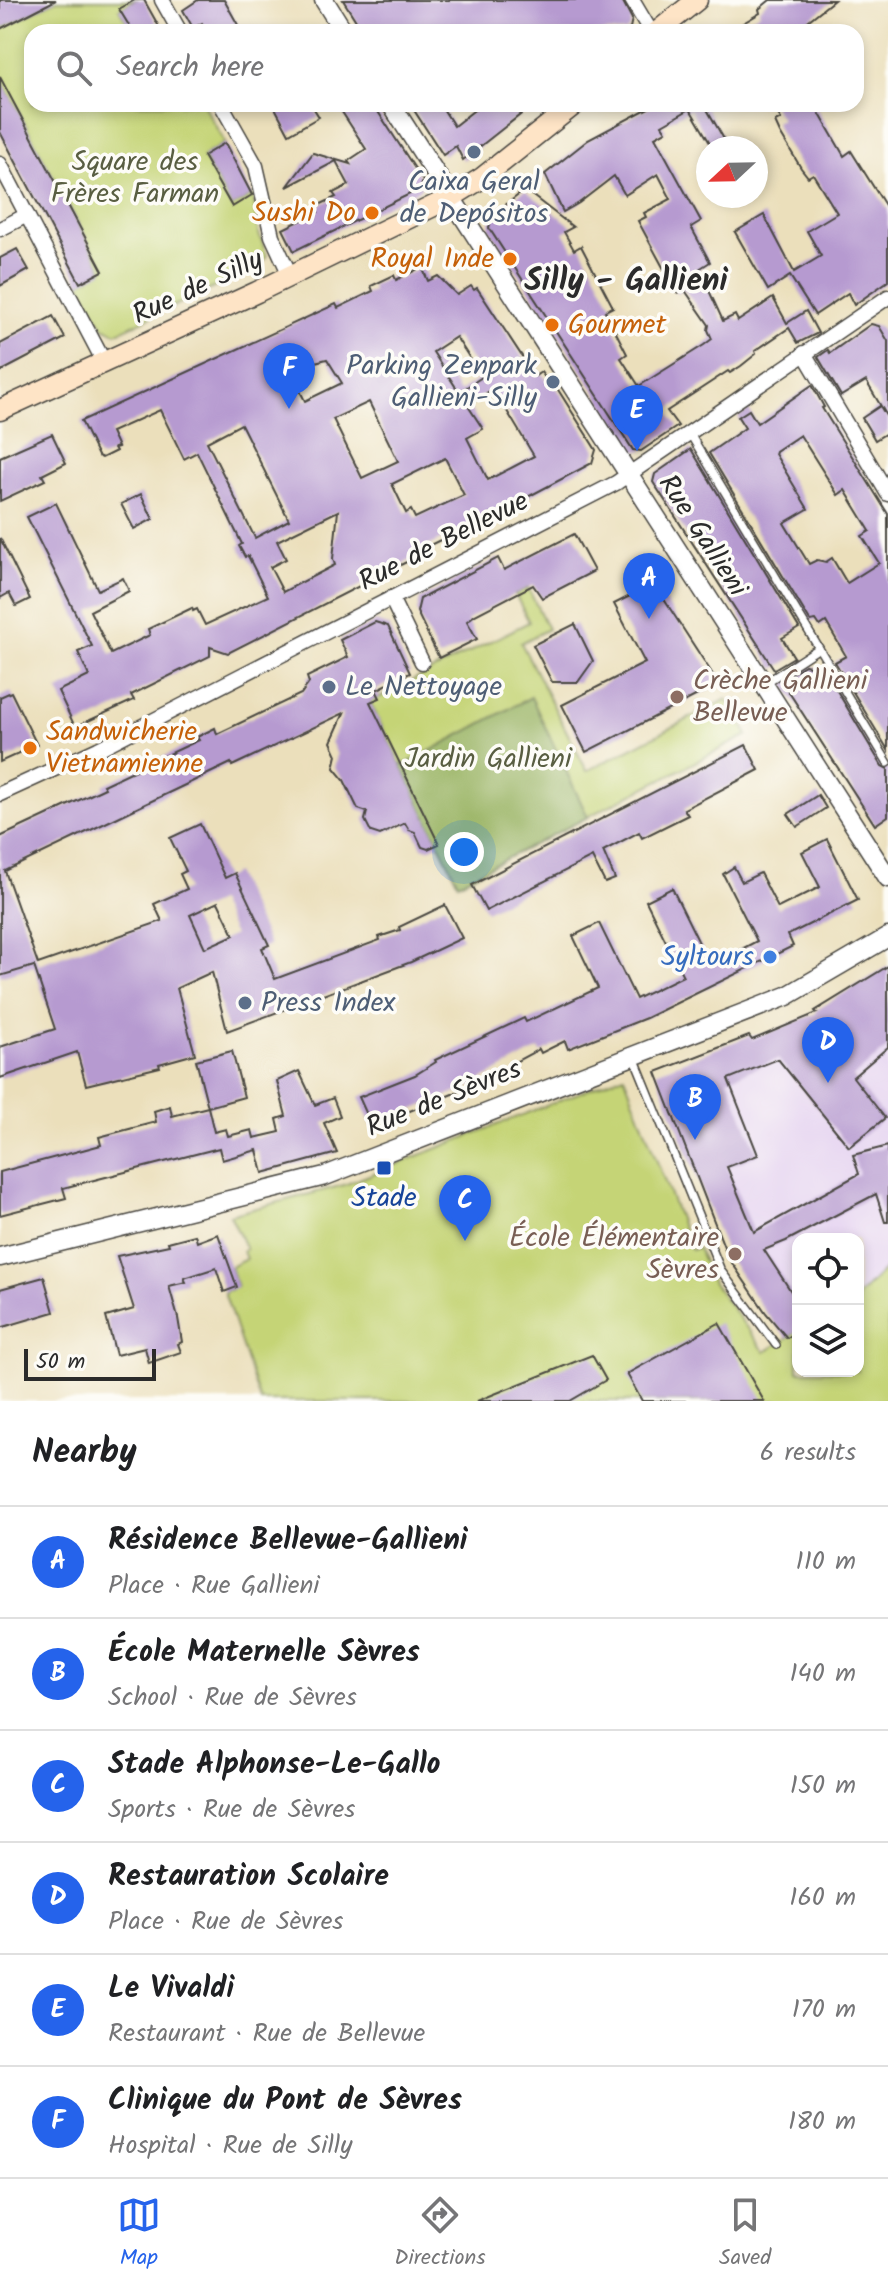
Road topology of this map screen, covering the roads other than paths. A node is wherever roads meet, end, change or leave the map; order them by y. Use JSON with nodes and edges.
{"nodes":[{"id":1,"x":162,"y":0,"type":"edge"},
{"id":2,"x":324,"y":0,"type":"edge"},
{"id":3,"x":632,"y":0,"type":"edge"},
{"id":4,"x":697,"y":0,"type":"edge"},
{"id":5,"x":176,"y":24,"type":"edge"},
{"id":6,"x":339,"y":24,"type":"edge"},
{"id":7,"x":648,"y":24,"type":"edge"},
{"id":8,"x":665,"y":24,"type":"edge"},
{"id":9,"x":226,"y":112,"type":"edge"},
{"id":10,"x":396,"y":112,"type":"edge"},
{"id":11,"x":565,"y":112,"type":"edge"},
{"id":12,"x":0,"y":164,"type":"edge"},
{"id":13,"x":450,"y":198,"type":"junction"},
{"id":14,"x":27,"y":215,"type":"junction"},
{"id":15,"x":0,"y":229,"type":"edge"},
{"id":16,"x":290,"y":275,"type":"junction"},
{"id":17,"x":886,"y":303,"type":"edge"},
{"id":18,"x":804,"y":353,"type":"junction"},
{"id":19,"x":104,"y":362,"type":"junction"},
{"id":20,"x":0,"y":410,"type":"edge"},
{"id":21,"x":689,"y":432,"type":"junction"},
{"id":22,"x":629,"y":474,"type":"junction"},
{"id":23,"x":888,"y":494,"type":"edge"},
{"id":24,"x":391,"y":598,"type":"junction"},
{"id":25,"x":819,"y":648,"type":"junction"},
{"id":26,"x":422,"y":662,"type":"dead end"},
{"id":27,"x":764,"y":685,"type":"junction"},
{"id":28,"x":888,"y":763,"type":"edge"},
{"id":29,"x":0,"y":794,"type":"edge"},
{"id":30,"x":888,"y":878,"type":"edge"},
{"id":31,"x":888,"y":937,"type":"edge"},
{"id":32,"x":633,"y":1055,"type":"junction"},
{"id":33,"x":0,"y":1257,"type":"edge"},
{"id":34,"x":776,"y":1345,"type":"dead end"}],
"edges":[{"from":1,"to":5,"type":"street"},
{"from":2,"to":6,"type":"street"},
{"from":3,"to":7,"type":"street"},
{"from":4,"to":8,"type":"main road"},
{"from":9,"to":16,"type":"street"},
{"from":10,"to":13,"type":"street","name":"Rue Gallieni"},
{"from":11,"to":13,"type":"main road","name":"Rue de Silly"},
{"from":12,"to":14,"type":"street"},
{"from":13,"to":16,"type":"main road","name":"Rue de Silly"},
{"from":13,"to":22,"type":"street","name":"Rue Gallieni"},
{"from":14,"to":15,"type":"street"},
{"from":14,"to":19,"type":"street"},
{"from":16,"to":19,"type":"main road","name":"Rue de Silly"},
{"from":17,"to":18,"type":"street","name":"Rue de Bellevue"},
{"from":18,"to":21,"type":"street","name":"Rue de Bellevue"},
{"from":18,"to":23,"type":"street"},
{"from":19,"to":20,"type":"main road","name":"Rue de Silly"},
{"from":21,"to":22,"type":"street","name":"Rue de Bellevue"},
{"from":21,"to":25,"type":"lane"},
{"from":22,"to":24,"type":"street","name":"Rue de Bellevue"},
{"from":22,"to":27,"type":"street","name":"Rue Gallieni"},
{"from":24,"to":26,"type":"street"},
{"from":24,"to":29,"type":"street","name":"Rue de Bellevue"},
{"from":25,"to":27,"type":"lane"},
{"from":25,"to":28,"type":"lane"},
{"from":27,"to":30,"type":"street","name":"Rue Gallieni"},
{"from":31,"to":32,"type":"street","name":"Rue de Sèvres"},
{"from":32,"to":33,"type":"street","name":"Rue de Sèvres"},
{"from":32,"to":34,"type":"lane"}]}
